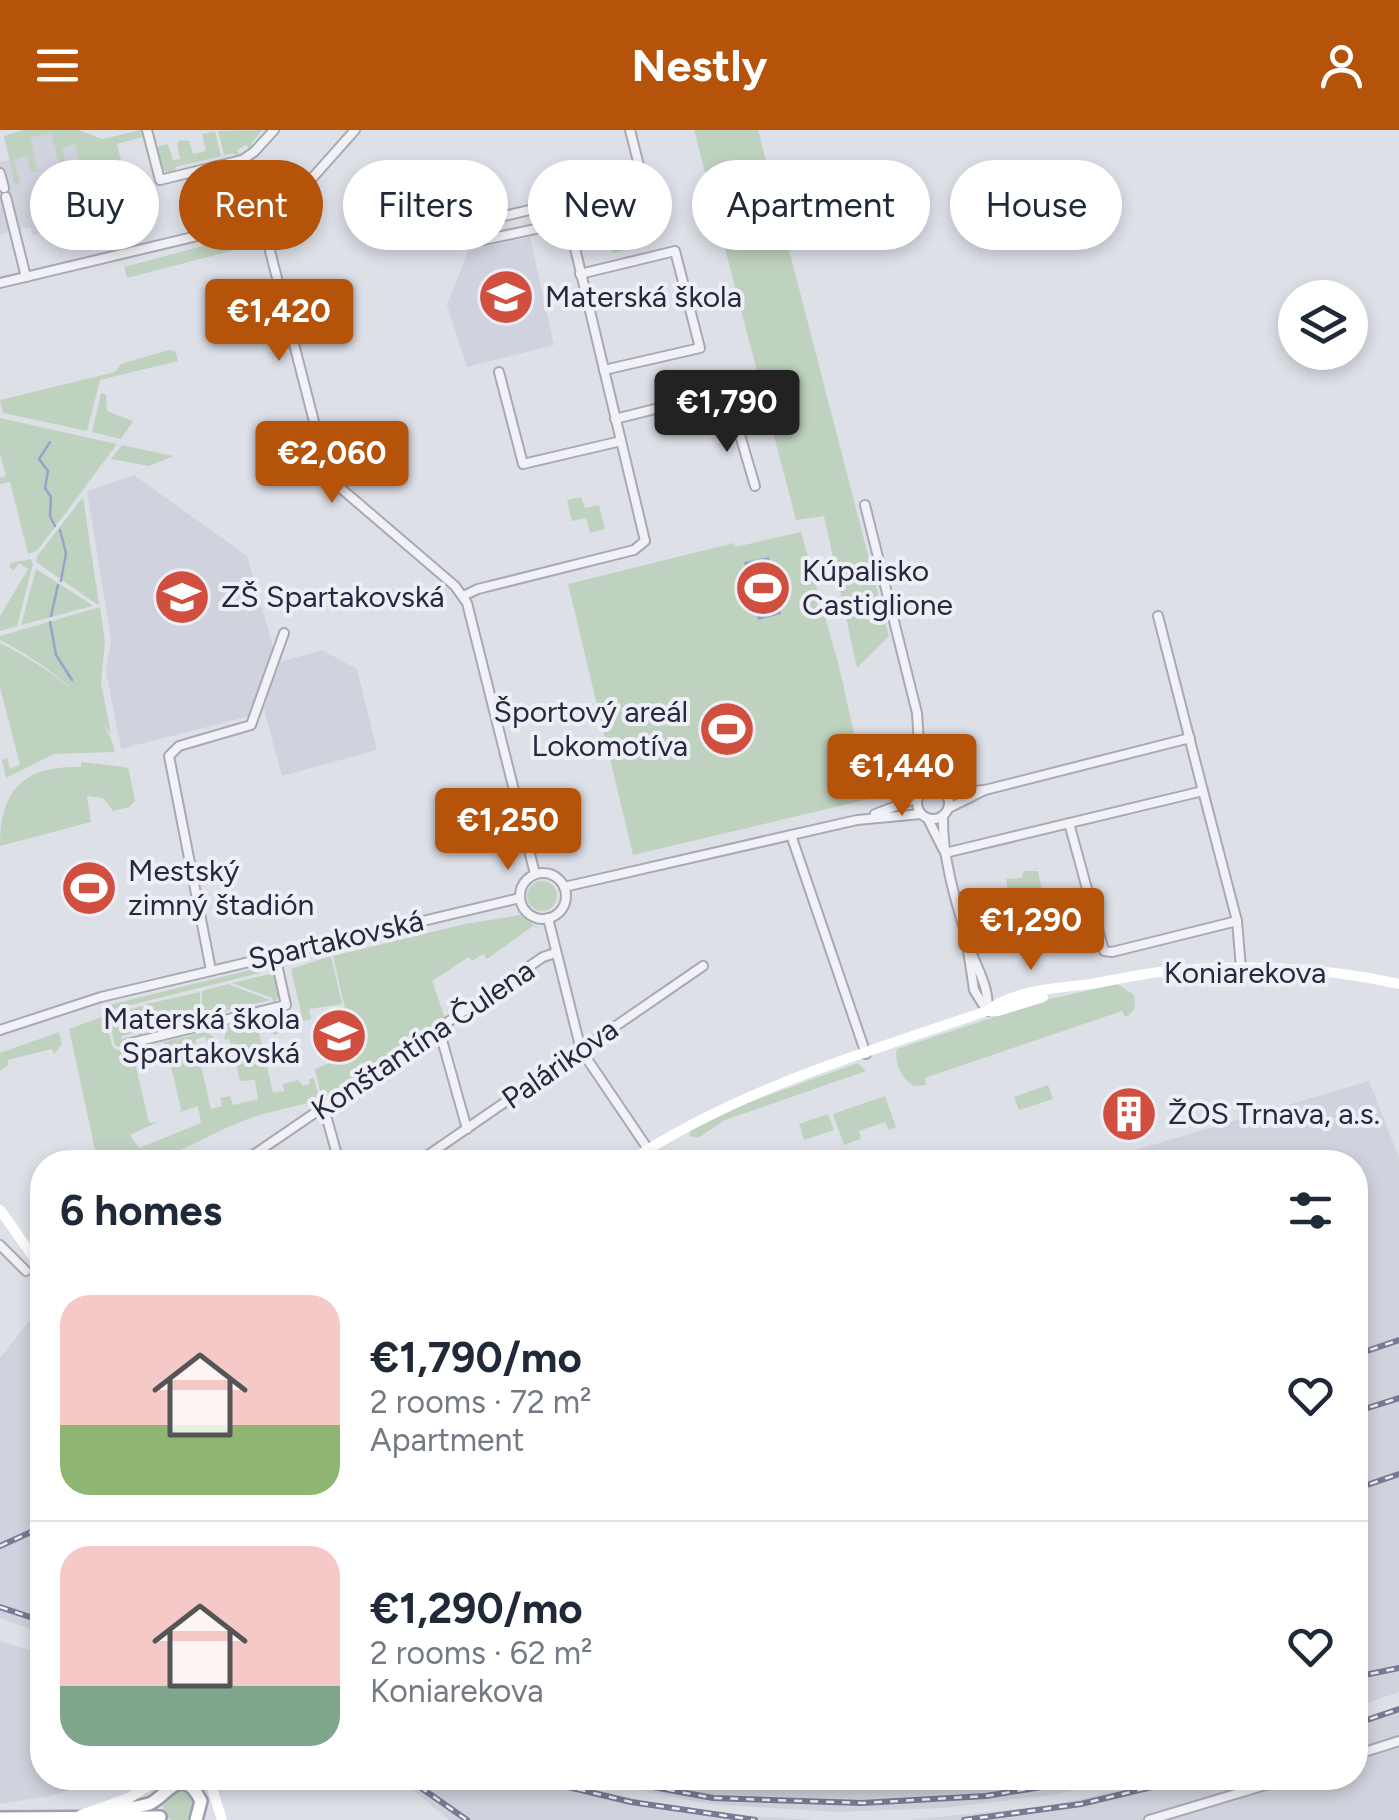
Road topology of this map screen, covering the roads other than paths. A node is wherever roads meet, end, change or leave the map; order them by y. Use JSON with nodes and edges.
{"nodes":[{"id":1,"x":148,"y":130,"type":"edge"},
{"id":2,"x":274,"y":130,"type":"edge"},
{"id":3,"x":355,"y":130,"type":"edge"},
{"id":4,"x":630,"y":130,"type":"edge"},
{"id":5,"x":638,"y":160,"type":"edge"},
{"id":6,"x":323,"y":166,"type":"edge"},
{"id":7,"x":0,"y":173,"type":"edge"},
{"id":8,"x":542,"y":226,"type":"joint"},
{"id":9,"x":179,"y":240,"type":"edge"},
{"id":10,"x":270,"y":250,"type":"edge"},
{"id":11,"x":575,"y":250,"type":"edge"},
{"id":12,"x":580,"y":274,"type":"junction"},
{"id":13,"x":26,"y":276,"type":"junction"},
{"id":14,"x":0,"y":283,"type":"edge"},
{"id":15,"x":604,"y":370,"type":"junction"},
{"id":16,"x":499,"y":372,"type":"dead end"},
{"id":17,"x":615,"y":419,"type":"junction"},
{"id":18,"x":621,"y":441,"type":"junction"},
{"id":19,"x":755,"y":486,"type":"dead end"},
{"id":20,"x":865,"y":506,"type":"dead end"},
{"id":21,"x":885,"y":535,"type":"dead end"},
{"id":22,"x":874,"y":538,"type":"junction"},
{"id":23,"x":463,"y":596,"type":"junction"},
{"id":24,"x":1158,"y":616,"type":"dead end"},
{"id":25,"x":284,"y":633,"type":"dead end"},
{"id":26,"x":1190,"y":738,"type":"junction"},
{"id":27,"x":920,"y":751,"type":"junction"},
{"id":28,"x":936,"y":787,"type":"junction"},
{"id":29,"x":985,"y":790,"type":"junction"},
{"id":30,"x":1203,"y":790,"type":"junction"},
{"id":31,"x":946,"y":793,"type":"junction"},
{"id":32,"x":920,"y":794,"type":"junction"},
{"id":33,"x":946,"y":812,"type":"junction"},
{"id":34,"x":924,"y":816,"type":"junction"},
{"id":35,"x":857,"y":820,"type":"junction"},
{"id":36,"x":1069,"y":822,"type":"junction"},
{"id":37,"x":790,"y":836,"type":"junction"},
{"id":38,"x":946,"y":854,"type":"junction"},
{"id":39,"x":535,"y":874,"type":"junction"},
{"id":40,"x":564,"y":887,"type":"junction"},
{"id":41,"x":520,"y":898,"type":"junction"},
{"id":42,"x":548,"y":918,"type":"junction"},
{"id":43,"x":1237,"y":920,"type":"junction"},
{"id":44,"x":968,"y":946,"type":"junction"},
{"id":45,"x":554,"y":954,"type":"junction"},
{"id":46,"x":275,"y":955,"type":"junction"},
{"id":47,"x":702,"y":966,"type":"dead end"},
{"id":48,"x":1241,"y":968,"type":"junction"},
{"id":49,"x":211,"y":970,"type":"junction"},
{"id":50,"x":1090,"y":984,"type":"junction"},
{"id":51,"x":1399,"y":984,"type":"edge"},
{"id":52,"x":987,"y":992,"type":"junction"},
{"id":53,"x":977,"y":1000,"type":"junction"},
{"id":54,"x":1006,"y":1001,"type":"junction"},
{"id":55,"x":986,"y":1011,"type":"junction"},
{"id":56,"x":970,"y":1017,"type":"junction"},
{"id":57,"x":1,"y":1030,"type":"edge"},
{"id":58,"x":436,"y":1031,"type":"junction"},
{"id":59,"x":127,"y":1044,"type":"dead end"},
{"id":60,"x":581,"y":1050,"type":"junction"},
{"id":61,"x":866,"y":1054,"type":"junction"},
{"id":62,"x":324,"y":1108,"type":"junction"},
{"id":63,"x":467,"y":1129,"type":"junction"},
{"id":64,"x":648,"y":1149,"type":"joint"},
{"id":65,"x":261,"y":1150,"type":"edge"},
{"id":66,"x":336,"y":1150,"type":"edge"},
{"id":67,"x":436,"y":1150,"type":"edge"},
{"id":68,"x":0,"y":1210,"type":"edge"},
{"id":69,"x":0,"y":1245,"type":"edge"},
{"id":70,"x":30,"y":1253,"type":"edge"},
{"id":71,"x":26,"y":1271,"type":"dead end"},
{"id":72,"x":1399,"y":1741,"type":"edge"},
{"id":73,"x":1368,"y":1751,"type":"edge"},
{"id":74,"x":143,"y":1790,"type":"edge"},
{"id":75,"x":165,"y":1790,"type":"edge"},
{"id":76,"x":196,"y":1790,"type":"edge"},
{"id":77,"x":213,"y":1790,"type":"edge"},
{"id":78,"x":1248,"y":1790,"type":"edge"},
{"id":79,"x":158,"y":1800,"type":"junction"},
{"id":80,"x":0,"y":1818,"type":"edge"},
{"id":81,"x":84,"y":1818,"type":"edge"},
{"id":82,"x":161,"y":1818,"type":"edge"},
{"id":83,"x":200,"y":1818,"type":"edge"},
{"id":84,"x":222,"y":1820,"type":"edge"},
{"id":85,"x":1149,"y":1820,"type":"edge"}],
"edges":[{"from":1,"to":2,"type":"street"},
{"from":3,"to":6,"type":"street"},
{"from":4,"to":5,"type":"street"},
{"from":7,"to":13,"type":"street"},
{"from":8,"to":8,"type":"street"},
{"from":9,"to":13,"type":"street"},
{"from":10,"to":23,"type":"street"},
{"from":11,"to":12,"type":"street"},
{"from":12,"to":15,"type":"street"},
{"from":12,"to":15,"type":"street"},
{"from":13,"to":14,"type":"street"},
{"from":15,"to":17,"type":"street"},
{"from":16,"to":18,"type":"street"},
{"from":17,"to":18,"type":"street"},
{"from":17,"to":19,"type":"street"},
{"from":18,"to":23,"type":"street"},
{"from":20,"to":22,"type":"street"},
{"from":21,"to":22,"type":"street"},
{"from":22,"to":27,"type":"street"},
{"from":23,"to":39,"type":"street"},
{"from":24,"to":26,"type":"street"},
{"from":25,"to":49,"type":"street","name":"Spartakovská"},
{"from":26,"to":29,"type":"street"},
{"from":26,"to":30,"type":"street"},
{"from":27,"to":28,"type":"street"},
{"from":27,"to":32,"type":"street"},
{"from":28,"to":31,"type":"street"},
{"from":28,"to":32,"type":"street"},
{"from":29,"to":31,"type":"street"},
{"from":29,"to":33,"type":"street"},
{"from":30,"to":36,"type":"street"},
{"from":30,"to":43,"type":"street"},
{"from":31,"to":33,"type":"street"},
{"from":32,"to":34,"type":"street"},
{"from":32,"to":35,"type":"street"},
{"from":33,"to":34,"type":"street"},
{"from":33,"to":38,"type":"street"},
{"from":34,"to":35,"type":"street"},
{"from":34,"to":38,"type":"street"},
{"from":35,"to":37,"type":"street"},
{"from":36,"to":38,"type":"street"},
{"from":36,"to":43,"type":"street"},
{"from":37,"to":40,"type":"street"},
{"from":37,"to":61,"type":"street"},
{"from":38,"to":44,"type":"street"},
{"from":39,"to":40,"type":"street"},
{"from":39,"to":41,"type":"street"},
{"from":40,"to":42,"type":"street"},
{"from":41,"to":42,"type":"street"},
{"from":41,"to":46,"type":"street","name":"Spartakovská"},
{"from":42,"to":45,"type":"street"},
{"from":43,"to":48,"type":"street"},
{"from":44,"to":52,"type":"street"},
{"from":44,"to":53,"type":"street"},
{"from":45,"to":58,"type":"street","name":"Konštantína Čulena"},
{"from":45,"to":60,"type":"street"},
{"from":46,"to":49,"type":"street","name":"Spartakovská"},
{"from":46,"to":59,"type":"street"},
{"from":47,"to":60,"type":"street","name":"Palárikova"},
{"from":48,"to":50,"type":"street","name":"Koniarekova"},
{"from":48,"to":51,"type":"street","name":"Koniarekova"},
{"from":49,"to":57,"type":"street","name":"Spartakovská"},
{"from":50,"to":54,"type":"street","name":"Koniarekova"},
{"from":50,"to":55,"type":"street","name":"Koniarekova"},
{"from":52,"to":54,"type":"street"},
{"from":52,"to":55,"type":"street"},
{"from":53,"to":55,"type":"street"},
{"from":53,"to":56,"type":"street"},
{"from":54,"to":55,"type":"street","name":"Koniarekova"},
{"from":55,"to":56,"type":"street","name":"Koniarekova"},
{"from":56,"to":61,"type":"street","name":"Koniarekova"},
{"from":58,"to":62,"type":"street","name":"Konštantína Čulena"},
{"from":58,"to":63,"type":"street"},
{"from":60,"to":63,"type":"street","name":"Palárikova"},
{"from":60,"to":64,"type":"street"},
{"from":61,"to":64,"type":"street","name":"Koniarekova"},
{"from":62,"to":65,"type":"street","name":"Konštantína Čulena"},
{"from":62,"to":66,"type":"street"},
{"from":63,"to":67,"type":"street","name":"Palárikova"},
{"from":68,"to":70,"type":"street"},
{"from":69,"to":71,"type":"street"},
{"from":72,"to":73,"type":"street"},
{"from":74,"to":81,"type":"street"},
{"from":75,"to":79,"type":"main road"},
{"from":76,"to":83,"type":"main road"},
{"from":77,"to":84,"type":"street"},
{"from":78,"to":85,"type":"street"},
{"from":79,"to":81,"type":"main road"},
{"from":79,"to":82,"type":"main road"},
{"from":80,"to":81,"type":"main road"},
{"from":81,"to":82,"type":"main road"}]}
